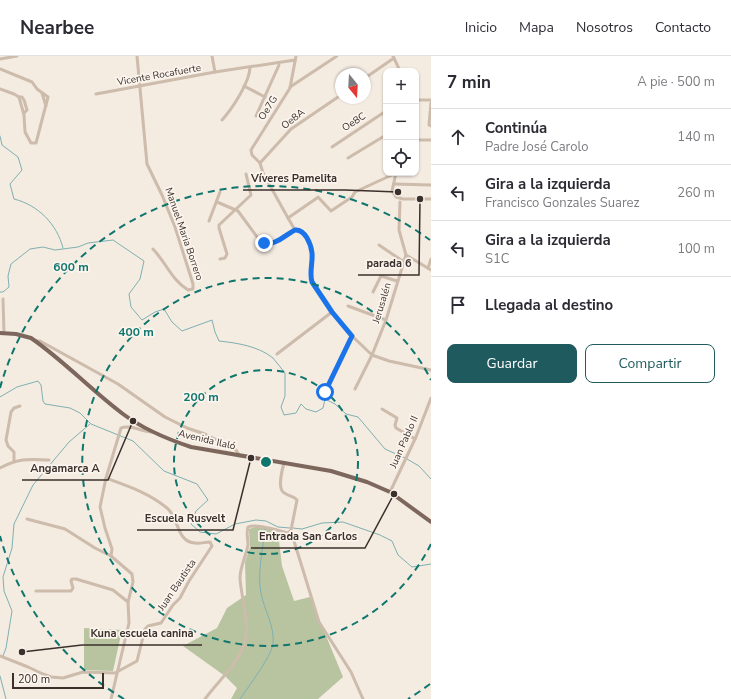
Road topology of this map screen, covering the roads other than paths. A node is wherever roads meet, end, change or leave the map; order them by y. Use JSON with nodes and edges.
{"nodes":[{"id":1,"x":17,"y":56,"type":"edge"},
{"id":2,"x":137,"y":56,"type":"edge"},
{"id":3,"x":212,"y":56,"type":"edge"},
{"id":4,"x":337,"y":56,"type":"edge"},
{"id":5,"x":394,"y":57,"type":"edge"},
{"id":6,"x":296,"y":58,"type":"edge"},
{"id":7,"x":0,"y":59,"type":"edge"},
{"id":8,"x":279,"y":66,"type":"dead end"},
{"id":9,"x":250,"y":67,"type":"junction"},
{"id":10,"x":399,"y":68,"type":"edge"},
{"id":11,"x":0,"y":69,"type":"edge"},
{"id":12,"x":215,"y":72,"type":"junction"},
{"id":13,"x":371,"y":74,"type":"edge"},
{"id":14,"x":140,"y":86,"type":"junction"},
{"id":15,"x":244,"y":86,"type":"junction"},
{"id":16,"x":290,"y":88,"type":"junction"},
{"id":17,"x":0,"y":89,"type":"edge"},
{"id":18,"x":96,"y":94,"type":"dead end"},
{"id":19,"x":265,"y":97,"type":"junction"},
{"id":20,"x":335,"y":99,"type":"edge"},
{"id":21,"x":419,"y":100,"type":"edge"},
{"id":22,"x":431,"y":100,"type":"edge"},
{"id":23,"x":431,"y":103,"type":"edge"},
{"id":24,"x":383,"y":113,"type":"edge"},
{"id":25,"x":256,"y":116,"type":"dead end"},
{"id":26,"x":222,"y":120,"type":"dead end"},
{"id":27,"x":431,"y":126,"type":"edge"},
{"id":28,"x":383,"y":137,"type":"edge"},
{"id":29,"x":419,"y":140,"type":"edge"},
{"id":30,"x":431,"y":140,"type":"edge"},
{"id":31,"x":332,"y":147,"type":"dead end"},
{"id":32,"x":348,"y":158,"type":"dead end"},
{"id":33,"x":260,"y":162,"type":"junction"},
{"id":34,"x":246,"y":174,"type":"dead end"},
{"id":35,"x":390,"y":176,"type":"edge"},
{"id":36,"x":395,"y":176,"type":"edge"},
{"id":37,"x":394,"y":184,"type":"junction"},
{"id":38,"x":431,"y":185,"type":"edge"},
{"id":39,"x":220,"y":192,"type":"dead end"},
{"id":40,"x":431,"y":199,"type":"edge"},
{"id":41,"x":217,"y":202,"type":"junction"},
{"id":42,"x":400,"y":202,"type":"dead end"},
{"id":43,"x":237,"y":209,"type":"junction"},
{"id":44,"x":288,"y":218,"type":"junction"},
{"id":45,"x":209,"y":221,"type":"dead end"},
{"id":46,"x":295,"y":230,"type":"junction"},
{"id":47,"x":380,"y":245,"type":"dead end"},
{"id":48,"x":154,"y":249,"type":"dead end"},
{"id":49,"x":406,"y":255,"type":"junction"},
{"id":50,"x":220,"y":259,"type":"dead end"},
{"id":51,"x":431,"y":259,"type":"edge"},
{"id":52,"x":404,"y":262,"type":"junction"},
{"id":53,"x":430,"y":269,"type":"edge"},
{"id":54,"x":397,"y":281,"type":"junction"},
{"id":55,"x":373,"y":292,"type":"dead end"},
{"id":56,"x":3,"y":299,"type":"dead end"},
{"id":57,"x":348,"y":306,"type":"dead end"},
{"id":58,"x":332,"y":312,"type":"junction"},
{"id":59,"x":386,"y":320,"type":"junction"},
{"id":60,"x":2,"y":333,"type":"edge"},
{"id":61,"x":352,"y":336,"type":"junction"},
{"id":62,"x":36,"y":341,"type":"junction"},
{"id":63,"x":277,"y":354,"type":"dead end"},
{"id":64,"x":372,"y":355,"type":"junction"},
{"id":65,"x":431,"y":370,"type":"edge"},
{"id":66,"x":355,"y":389,"type":"dead end"},
{"id":67,"x":325,"y":392,"type":"dead end"},
{"id":68,"x":431,"y":398,"type":"edge"},
{"id":69,"x":20,"y":406,"type":"dead end"},
{"id":70,"x":382,"y":409,"type":"dead end"},
{"id":71,"x":153,"y":432,"type":"junction"},
{"id":72,"x":415,"y":439,"type":"junction"},
{"id":73,"x":240,"y":456,"type":"junction"},
{"id":74,"x":49,"y":460,"type":"dead end"},
{"id":75,"x":14,"y":461,"type":"junction"},
{"id":76,"x":284,"y":463,"type":"junction"},
{"id":77,"x":0,"y":468,"type":"edge"},
{"id":78,"x":106,"y":478,"type":"junction"},
{"id":79,"x":390,"y":492,"type":"junction"},
{"id":80,"x":27,"y":519,"type":"dead end"},
{"id":81,"x":431,"y":522,"type":"edge"},
{"id":82,"x":291,"y":531,"type":"junction"},
{"id":83,"x":111,"y":556,"type":"junction"},
{"id":84,"x":36,"y":591,"type":"dead end"},
{"id":85,"x":128,"y":602,"type":"junction"},
{"id":86,"x":0,"y":656,"type":"edge"},
{"id":87,"x":117,"y":672,"type":"junction"},
{"id":88,"x":111,"y":699,"type":"edge"},
{"id":89,"x":206,"y":699,"type":"edge"},
{"id":90,"x":363,"y":699,"type":"edge"}],
"edges":[{"from":1,"to":7,"type":"street"},
{"from":2,"to":14,"type":"street","name":"Manuel Maria Borrero"},
{"from":3,"to":12,"type":"street"},
{"from":4,"to":16,"type":"street"},
{"from":5,"to":10,"type":"street"},
{"from":5,"to":13,"type":"street"},
{"from":6,"to":9,"type":"street","name":"Vicente Rocafuerte"},
{"from":6,"to":16,"type":"street","name":"Oe7G"},
{"from":8,"to":19,"type":"street"},
{"from":9,"to":12,"type":"street","name":"Vicente Rocafuerte"},
{"from":9,"to":15,"type":"street"},
{"from":11,"to":17,"type":"street"},
{"from":12,"to":14,"type":"street","name":"Vicente Rocafuerte"},
{"from":14,"to":18,"type":"street","name":"Vicente Rocafuerte"},
{"from":14,"to":48,"type":"street","name":"Manuel Maria Borrero"},
{"from":15,"to":19,"type":"street"},
{"from":15,"to":26,"type":"street"},
{"from":16,"to":33,"type":"street","name":"Oe7G"},
{"from":19,"to":25,"type":"street"},
{"from":20,"to":33,"type":"street","name":"Oe8A"},
{"from":21,"to":22,"type":"street"},
{"from":23,"to":27,"type":"street"},
{"from":24,"to":31,"type":"street","name":"Oe8C"},
{"from":28,"to":32,"type":"street"},
{"from":29,"to":30,"type":"street"},
{"from":33,"to":44,"type":"street"},
{"from":34,"to":43,"type":"street"},
{"from":35,"to":44,"type":"street"},
{"from":36,"to":37,"type":"street"},
{"from":37,"to":38,"type":"street"},
{"from":37,"to":40,"type":"street"},
{"from":39,"to":41,"type":"street"},
{"from":41,"to":43,"type":"street"},
{"from":41,"to":45,"type":"street"},
{"from":42,"to":49,"type":"street"},
{"from":43,"to":46,"type":"street"},
{"from":43,"to":50,"type":"street"},
{"from":44,"to":46,"type":"street"},
{"from":46,"to":58,"type":"street"},
{"from":47,"to":52,"type":"street"},
{"from":49,"to":52,"type":"street","name":"Jerusalén"},
{"from":49,"to":53,"type":"street"},
{"from":51,"to":53,"type":"street"},
{"from":52,"to":54,"type":"street","name":"Jerusalén"},
{"from":54,"to":55,"type":"street"},
{"from":54,"to":59,"type":"street","name":"Jerusalén"},
{"from":56,"to":60,"type":"street"},
{"from":57,"to":59,"type":"street"},
{"from":58,"to":61,"type":"street"},
{"from":58,"to":63,"type":"street"},
{"from":59,"to":64,"type":"street","name":"Jerusalén"},
{"from":60,"to":62,"type":"main road","name":"Avenida Ilaló"},
{"from":61,"to":64,"type":"street"},
{"from":61,"to":67,"type":"street"},
{"from":62,"to":71,"type":"main road","name":"Avenida Ilaló"},
{"from":62,"to":73,"type":"street"},
{"from":64,"to":65,"type":"street"},
{"from":64,"to":66,"type":"street","name":"Jerusalén"},
{"from":68,"to":72,"type":"street","name":"Juan Pablo II"},
{"from":69,"to":75,"type":"street"},
{"from":70,"to":72,"type":"street"},
{"from":71,"to":73,"type":"main road","name":"Avenida Ilaló"},
{"from":71,"to":78,"type":"street"},
{"from":72,"to":79,"type":"street","name":"Juan Pablo II"},
{"from":73,"to":76,"type":"main road","name":"Avenida Ilaló"},
{"from":74,"to":75,"type":"street"},
{"from":75,"to":77,"type":"street"},
{"from":76,"to":79,"type":"main road","name":"Avenida Ilaló"},
{"from":76,"to":82,"type":"street"},
{"from":78,"to":83,"type":"street"},
{"from":78,"to":87,"type":"street","name":"Juan Bautista"},
{"from":79,"to":81,"type":"main road","name":"Avenida Ilaló"},
{"from":80,"to":83,"type":"street"},
{"from":82,"to":89,"type":"street"},
{"from":82,"to":90,"type":"street"},
{"from":83,"to":85,"type":"street"},
{"from":84,"to":85,"type":"street"},
{"from":85,"to":87,"type":"street"},
{"from":86,"to":87,"type":"street","name":"Juan Bautista"},
{"from":87,"to":88,"type":"street"}]}
